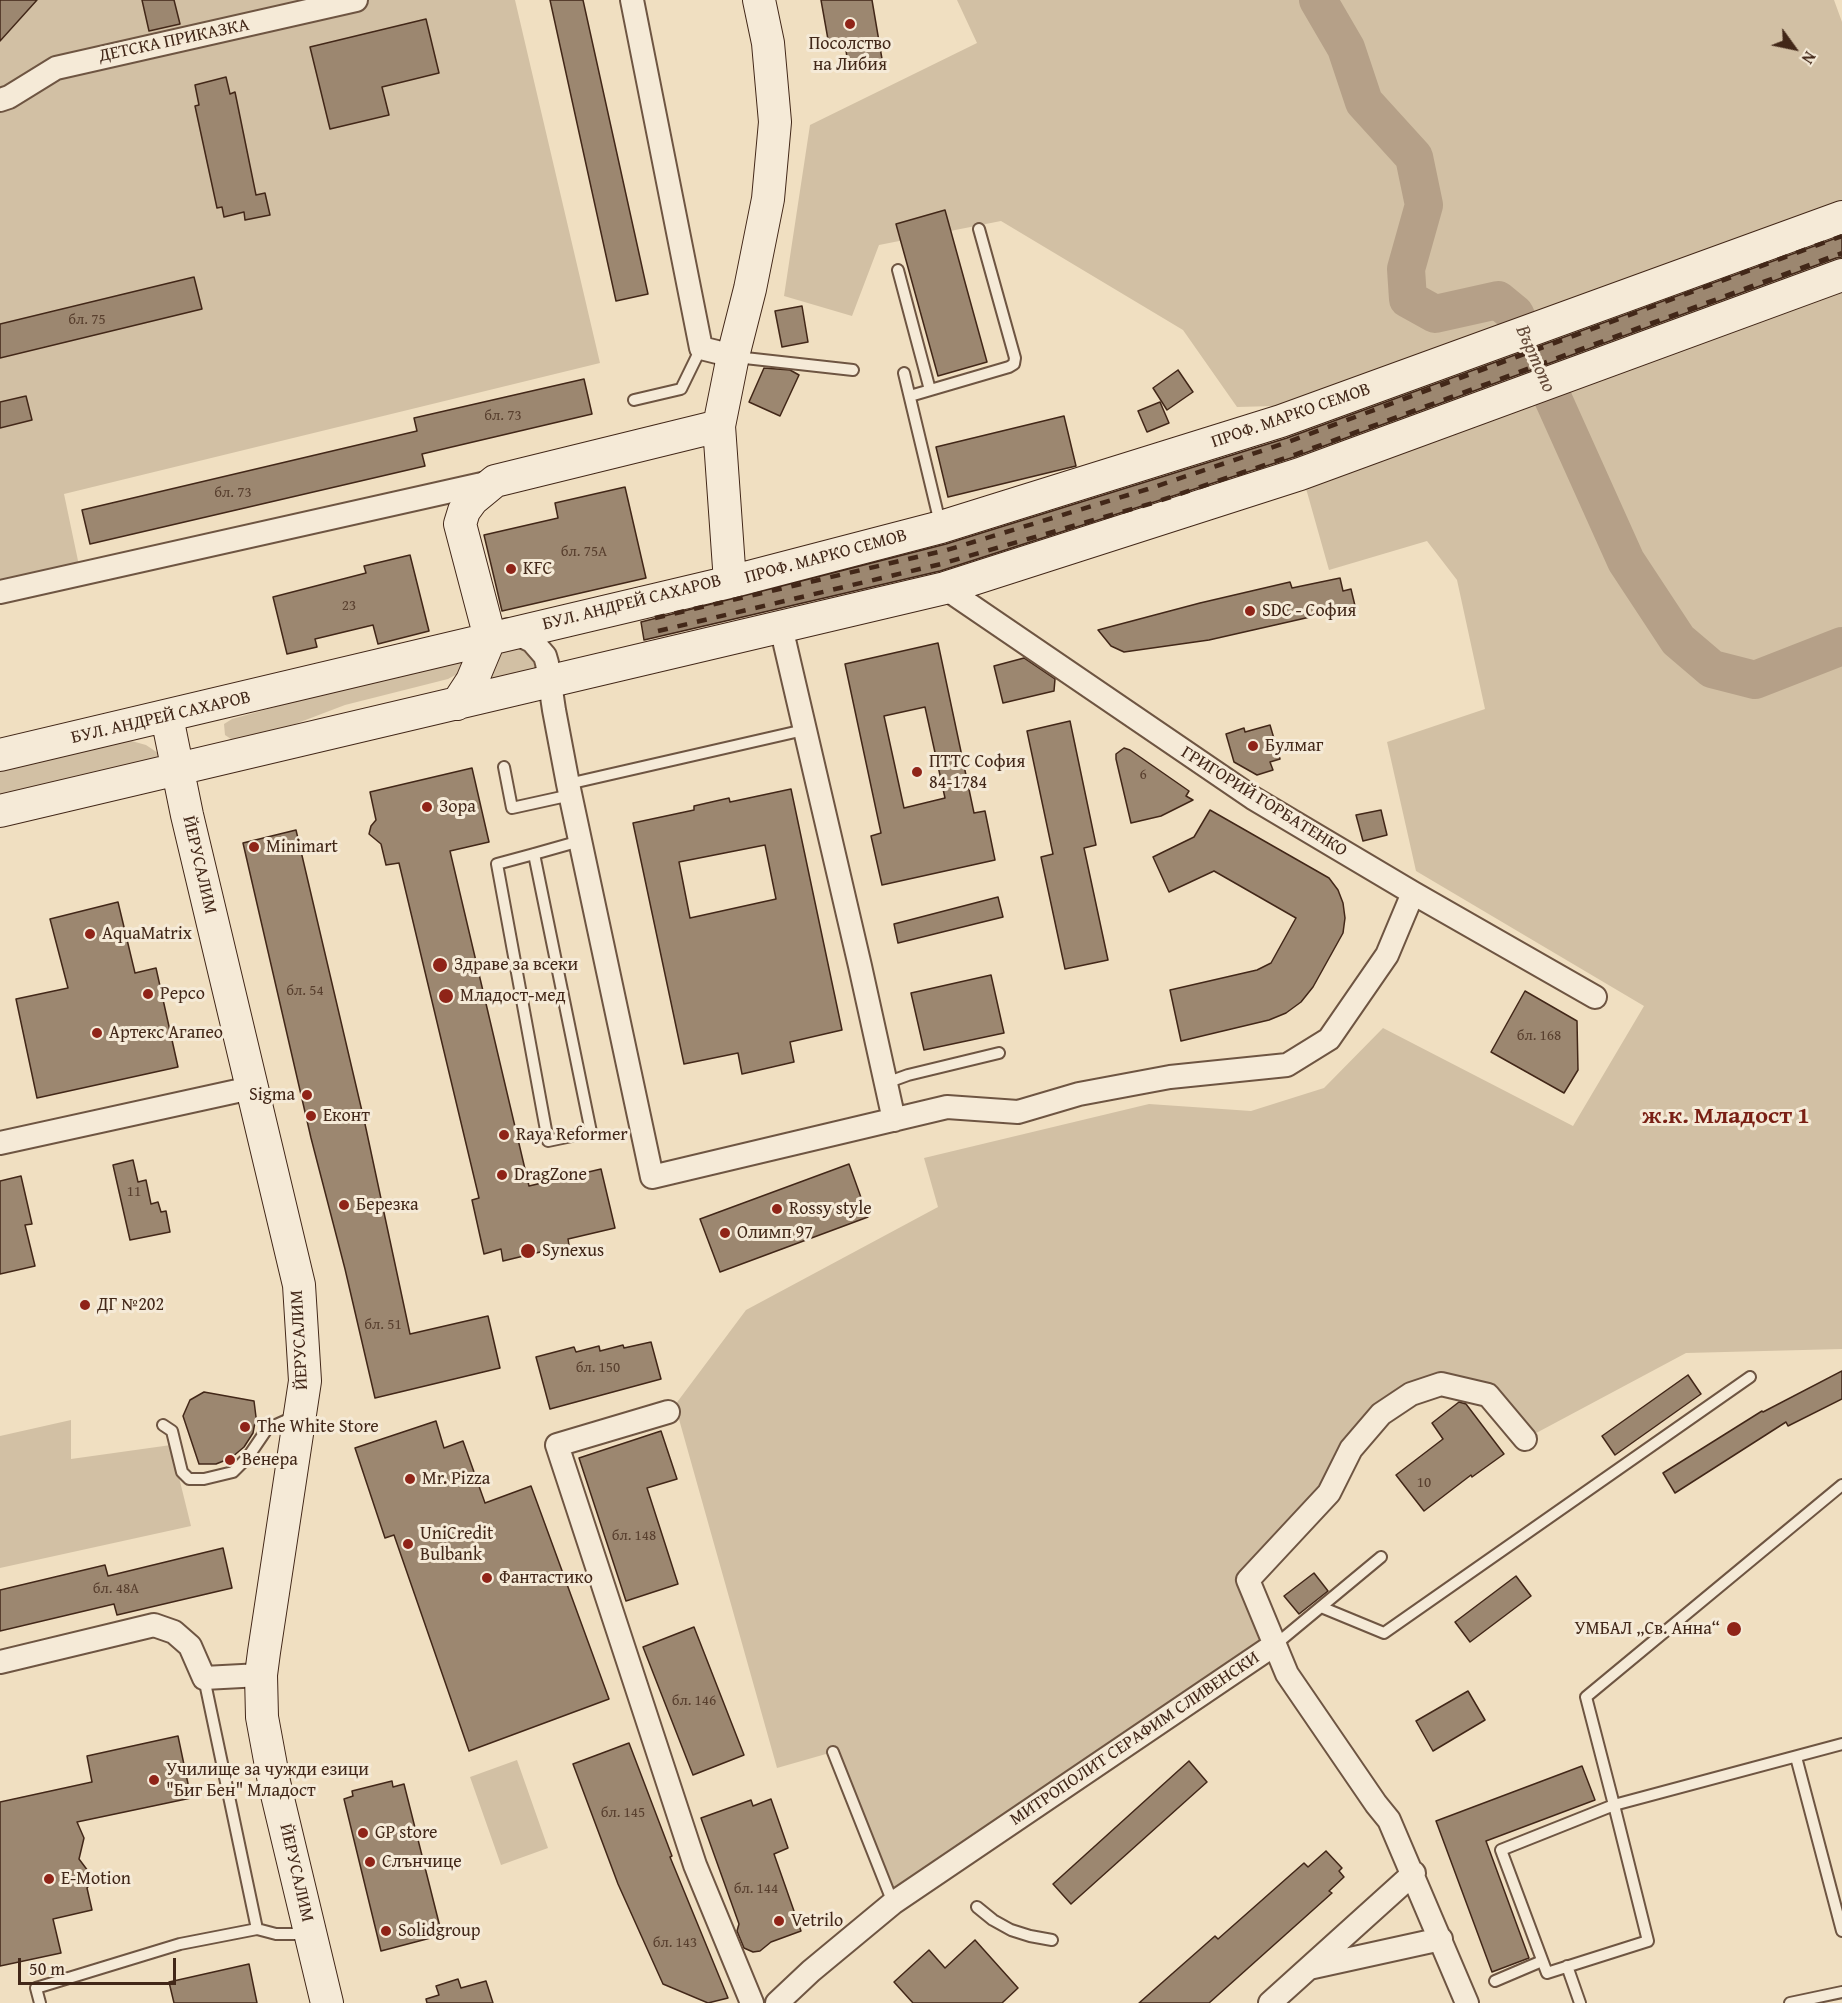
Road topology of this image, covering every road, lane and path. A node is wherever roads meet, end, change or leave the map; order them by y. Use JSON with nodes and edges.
{"nodes":[{"id":1,"x":356,"y":0,"type":"edge"},
{"id":2,"x":632,"y":0,"type":"edge"},
{"id":3,"x":759,"y":0,"type":"edge"},
{"id":4,"x":0,"y":100,"type":"edge"},
{"id":5,"x":1842,"y":217,"type":"edge"},
{"id":6,"x":979,"y":229,"type":"dead end"},
{"id":7,"x":898,"y":270,"type":"dead end"},
{"id":8,"x":1842,"y":275,"type":"edge"},
{"id":9,"x":701,"y":348,"type":"junction"},
{"id":10,"x":733,"y":356,"type":"junction"},
{"id":11,"x":853,"y":370,"type":"dead end"},
{"id":12,"x":904,"y":373,"type":"dead end"},
{"id":13,"x":930,"y":390,"type":"junction"},
{"id":14,"x":910,"y":396,"type":"junction"},
{"id":15,"x":634,"y":400,"type":"dead end"},
{"id":16,"x":720,"y":426,"type":"junction"},
{"id":17,"x":495,"y":481,"type":"junction"},
{"id":18,"x":941,"y":527,"type":"junction"},
{"id":19,"x":730,"y":582,"type":"junction"},
{"id":20,"x":945,"y":588,"type":"junction"},
{"id":21,"x":0,"y":592,"type":"edge"},
{"id":22,"x":781,"y":627,"type":"junction"},
{"id":23,"x":496,"y":630,"type":"junction"},
{"id":24,"x":550,"y":681,"type":"junction"},
{"id":25,"x":457,"y":704,"type":"junction"},
{"id":26,"x":167,"y":717,"type":"junction"},
{"id":27,"x":804,"y":730,"type":"junction"},
{"id":28,"x":0,"y":755,"type":"edge"},
{"id":29,"x":504,"y":767,"type":"dead end"},
{"id":30,"x":177,"y":768,"type":"junction"},
{"id":31,"x":569,"y":790,"type":"junction"},
{"id":32,"x":0,"y":811,"type":"edge"},
{"id":33,"x":580,"y":841,"type":"junction"},
{"id":34,"x":534,"y":854,"type":"junction"},
{"id":35,"x":1413,"y":893,"type":"junction"},
{"id":36,"x":1595,"y":997,"type":"dead end"},
{"id":37,"x":999,"y":1053,"type":"dead end"},
{"id":38,"x":886,"y":1083,"type":"junction"},
{"id":39,"x":251,"y":1088,"type":"junction"},
{"id":40,"x":894,"y":1120,"type":"junction"},
{"id":41,"x":0,"y":1143,"type":"edge"},
{"id":42,"x":1750,"y":1377,"type":"dead end"},
{"id":43,"x":668,"y":1412,"type":"dead end"},
{"id":44,"x":302,"y":1413,"type":"junction"},
{"id":45,"x":163,"y":1425,"type":"dead end"},
{"id":46,"x":1524,"y":1439,"type":"dead end"},
{"id":47,"x":1842,"y":1485,"type":"edge"},
{"id":48,"x":1381,"y":1557,"type":"dead end"},
{"id":49,"x":1321,"y":1607,"type":"junction"},
{"id":50,"x":1275,"y":1645,"type":"junction"},
{"id":51,"x":0,"y":1662,"type":"edge"},
{"id":52,"x":261,"y":1675,"type":"junction"},
{"id":53,"x":204,"y":1678,"type":"junction"},
{"id":54,"x":1842,"y":1744,"type":"edge"},
{"id":55,"x":833,"y":1752,"type":"dead end"},
{"id":56,"x":1796,"y":1756,"type":"junction"},
{"id":57,"x":1614,"y":1805,"type":"junction"},
{"id":58,"x":1414,"y":1873,"type":"junction"},
{"id":59,"x":893,"y":1903,"type":"junction"},
{"id":60,"x":977,"y":1906,"type":"dead end"},
{"id":61,"x":256,"y":1929,"type":"junction"},
{"id":62,"x":1842,"y":1931,"type":"edge"},
{"id":63,"x":311,"y":1934,"type":"junction"},
{"id":64,"x":1441,"y":1939,"type":"junction"},
{"id":65,"x":1052,"y":1940,"type":"dead end"},
{"id":66,"x":1542,"y":1961,"type":"junction"},
{"id":67,"x":1567,"y":1966,"type":"junction"},
{"id":68,"x":1307,"y":1969,"type":"junction"},
{"id":69,"x":1495,"y":1981,"type":"dead end"},
{"id":70,"x":1842,"y":1992,"type":"edge"},
{"id":71,"x":40,"y":2003,"type":"edge"},
{"id":72,"x":327,"y":2003,"type":"edge"},
{"id":73,"x":752,"y":2003,"type":"edge"},
{"id":74,"x":777,"y":2003,"type":"edge"},
{"id":75,"x":1270,"y":2003,"type":"edge"},
{"id":76,"x":1467,"y":2003,"type":"edge"},
{"id":77,"x":1580,"y":2003,"type":"edge"},
{"id":78,"x":1790,"y":2003,"type":"edge"}],
"edges":[{"from":1,"to":4,"type":"street","name":"ДЕТСКА ПРИКАЗКА"},
{"from":2,"to":9,"type":"street"},
{"from":3,"to":10,"type":"main road","name":"БУЛ. АНДРЕЙ САХАРОВ"},
{"from":5,"to":18,"type":"main road","name":"ПРОФ. МАРКО СЕМОВ"},
{"from":6,"to":13,"type":"lane"},
{"from":7,"to":13,"type":"lane"},
{"from":8,"to":20,"type":"main road"},
{"from":9,"to":10,"type":"street"},
{"from":9,"to":15,"type":"lane"},
{"from":10,"to":11,"type":"lane"},
{"from":10,"to":16,"type":"main road","name":"БУЛ. АНДРЕЙ САХАРОВ"},
{"from":12,"to":14,"type":"lane"},
{"from":13,"to":14,"type":"lane"},
{"from":14,"to":18,"type":"lane"},
{"from":16,"to":17,"type":"main road"},
{"from":16,"to":19,"type":"main road","name":"БУЛ. АНДРЕЙ САХАРОВ"},
{"from":17,"to":21,"type":"street"},
{"from":17,"to":23,"type":"main road"},
{"from":18,"to":19,"type":"main road","name":"ПРОФ. МАРКО СЕМОВ"},
{"from":19,"to":23,"type":"main road","name":"БУЛ. АНДРЕЙ САХАРОВ"},
{"from":20,"to":22,"type":"main road"},
{"from":20,"to":35,"type":"street","name":"ГРИГОРИЙ ГОРБАТЕНКО"},
{"from":22,"to":24,"type":"main road"},
{"from":22,"to":27,"type":"street"},
{"from":23,"to":24,"type":"street"},
{"from":23,"to":25,"type":"main road"},
{"from":23,"to":26,"type":"main road","name":"БУЛ. АНДРЕЙ САХАРОВ"},
{"from":24,"to":25,"type":"main road"},
{"from":24,"to":31,"type":"street"},
{"from":25,"to":30,"type":"main road"},
{"from":26,"to":28,"type":"main road","name":"БУЛ. АНДРЕЙ САХАРОВ"},
{"from":26,"to":30,"type":"main road","name":"ЙЕРУСАЛИМ"},
{"from":27,"to":31,"type":"lane"},
{"from":27,"to":38,"type":"street"},
{"from":29,"to":31,"type":"lane"},
{"from":30,"to":32,"type":"main road"},
{"from":30,"to":39,"type":"main road","name":"ЙЕРУСАЛИМ"},
{"from":31,"to":33,"type":"street"},
{"from":33,"to":34,"type":"lane"},
{"from":33,"to":40,"type":"street"},
{"from":34,"to":34,"type":"lane"},
{"from":35,"to":36,"type":"street","name":"ГРИГОРИЙ ГОРБАТЕНКО"},
{"from":35,"to":40,"type":"street"},
{"from":37,"to":38,"type":"lane"},
{"from":38,"to":40,"type":"street"},
{"from":39,"to":41,"type":"street"},
{"from":39,"to":44,"type":"main road","name":"ЙЕРУСАЛИМ"},
{"from":42,"to":49,"type":"lane"},
{"from":43,"to":73,"type":"street"},
{"from":44,"to":45,"type":"lane"},
{"from":44,"to":52,"type":"main road","name":"ЙЕРУСАЛИМ"},
{"from":46,"to":50,"type":"street","name":"МИТРОПОЛИТ СЕРАФИМ СЛИВЕНСКИ"},
{"from":47,"to":57,"type":"lane"},
{"from":48,"to":49,"type":"lane"},
{"from":49,"to":50,"type":"lane"},
{"from":50,"to":58,"type":"street"},
{"from":50,"to":59,"type":"street","name":"МИТРОПОЛИТ СЕРАФИМ СЛИВЕНСКИ"},
{"from":51,"to":53,"type":"street"},
{"from":52,"to":53,"type":"street"},
{"from":52,"to":63,"type":"main road","name":"ЙЕРУСАЛИМ"},
{"from":53,"to":61,"type":"lane"},
{"from":54,"to":56,"type":"lane"},
{"from":55,"to":59,"type":"lane"},
{"from":56,"to":57,"type":"lane"},
{"from":56,"to":62,"type":"lane"},
{"from":57,"to":66,"type":"lane"},
{"from":57,"to":67,"type":"lane"},
{"from":58,"to":64,"type":"street"},
{"from":58,"to":68,"type":"street"},
{"from":59,"to":74,"type":"street","name":"МИТРОПОЛИТ СЕРАФИМ СЛИВЕНСКИ"},
{"from":60,"to":65,"type":"lane"},
{"from":61,"to":63,"type":"lane"},
{"from":61,"to":71,"type":"lane"},
{"from":63,"to":72,"type":"main road","name":"ЙЕРУСАЛИМ"},
{"from":64,"to":68,"type":"street"},
{"from":64,"to":76,"type":"street"},
{"from":66,"to":67,"type":"lane"},
{"from":66,"to":69,"type":"lane"},
{"from":67,"to":77,"type":"lane"},
{"from":68,"to":75,"type":"street"},
{"from":70,"to":78,"type":"lane"}]}
